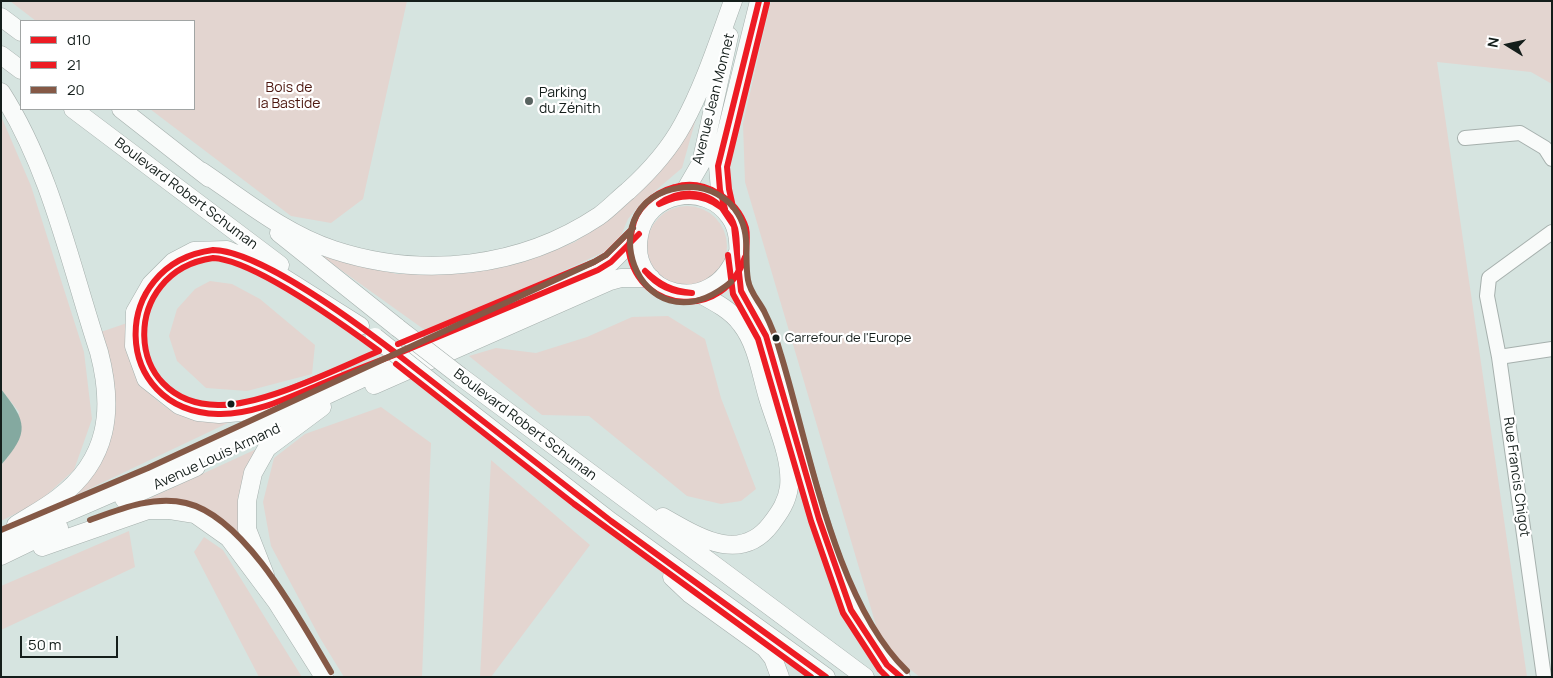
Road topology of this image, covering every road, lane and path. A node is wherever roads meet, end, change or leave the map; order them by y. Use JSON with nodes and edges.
{"nodes":[{"id":1,"x":732,"y":1,"type":"edge"},
{"id":2,"x":737,"y":1,"type":"edge"},
{"id":3,"x":759,"y":1,"type":"edge"},
{"id":4,"x":1,"y":17,"type":"edge"},
{"id":5,"x":20,"y":31,"type":"edge"},
{"id":6,"x":1,"y":54,"type":"edge"},
{"id":7,"x":20,"y":69,"type":"edge"},
{"id":8,"x":1,"y":92,"type":"edge"},
{"id":9,"x":74,"y":110,"type":"edge"},
{"id":10,"x":122,"y":110,"type":"edge"},
{"id":11,"x":1465,"y":138,"type":"dead end"},
{"id":12,"x":1552,"y":158,"type":"edge"},
{"id":13,"x":201,"y":171,"type":"junction"},
{"id":14,"x":683,"y":194,"type":"junction"},
{"id":15,"x":724,"y":209,"type":"junction"},
{"id":16,"x":1552,"y":232,"type":"edge"},
{"id":17,"x":639,"y":234,"type":"junction"},
{"id":18,"x":737,"y":254,"type":"junction"},
{"id":19,"x":651,"y":278,"type":"junction"},
{"id":20,"x":698,"y":293,"type":"junction"},
{"id":21,"x":360,"y":326,"type":"junction"},
{"id":22,"x":468,"y":327,"type":"junction"},
{"id":23,"x":1552,"y":349,"type":"edge"},
{"id":24,"x":1499,"y":357,"type":"junction"},
{"id":25,"x":322,"y":407,"type":"junction"},
{"id":26,"x":604,"y":485,"type":"junction"},
{"id":27,"x":610,"y":521,"type":"junction"},
{"id":28,"x":1,"y":535,"type":"edge"},
{"id":29,"x":1,"y":540,"type":"edge"},
{"id":30,"x":1,"y":556,"type":"edge"},
{"id":31,"x":1,"y":562,"type":"edge"},
{"id":32,"x":276,"y":601,"type":"junction"},
{"id":33,"x":324,"y":677,"type":"edge"},
{"id":34,"x":780,"y":677,"type":"edge"},
{"id":35,"x":826,"y":677,"type":"edge"},
{"id":36,"x":865,"y":677,"type":"edge"},
{"id":37,"x":901,"y":677,"type":"edge"},
{"id":38,"x":1544,"y":677,"type":"edge"}],
"edges":[{"from":1,"to":13,"type":"main road"},
{"from":2,"to":14,"type":"main road","name":"Avenue Jean Monnet"},
{"from":3,"to":15,"type":"main road","name":"Avenue Jean Monnet"},
{"from":4,"to":5,"type":"main road"},
{"from":6,"to":7,"type":"main road"},
{"from":8,"to":28,"type":"main road"},
{"from":9,"to":21,"type":"main road","name":"Boulevard Robert Schuman"},
{"from":10,"to":13,"type":"main road","name":"Boulevard Robert Schuman"},
{"from":11,"to":12,"type":"street"},
{"from":13,"to":26,"type":"main road","name":"Boulevard Robert Schuman","bridge":true},
{"from":14,"to":15,"type":"main road"},
{"from":14,"to":17,"type":"main road"},
{"from":15,"to":18,"type":"main road"},
{"from":16,"to":24,"type":"street","name":"Rue Francis Chigot"},
{"from":17,"to":19,"type":"main road"},
{"from":17,"to":22,"type":"main road"},
{"from":18,"to":20,"type":"main road"},
{"from":18,"to":37,"type":"main road"},
{"from":19,"to":20,"type":"main road"},
{"from":19,"to":25,"type":"main road"},
{"from":20,"to":26,"type":"main road"},
{"from":21,"to":22,"type":"main road"},
{"from":21,"to":27,"type":"main road","name":"Boulevard Robert Schuman","bridge":true},
{"from":22,"to":29,"type":"main road","name":"Avenue Louis Armand"},
{"from":23,"to":24,"type":"street"},
{"from":24,"to":38,"type":"street","name":"Rue Francis Chigot"},
{"from":25,"to":30,"type":"main road","name":"Avenue Louis Armand"},
{"from":25,"to":32,"type":"main road"},
{"from":26,"to":36,"type":"main road","name":"Boulevard Robert Schuman"},
{"from":27,"to":34,"type":"main road"},
{"from":27,"to":35,"type":"main road","name":"Boulevard Robert Schuman"},
{"from":31,"to":32,"type":"main road"},
{"from":32,"to":33,"type":"main road"}]}
